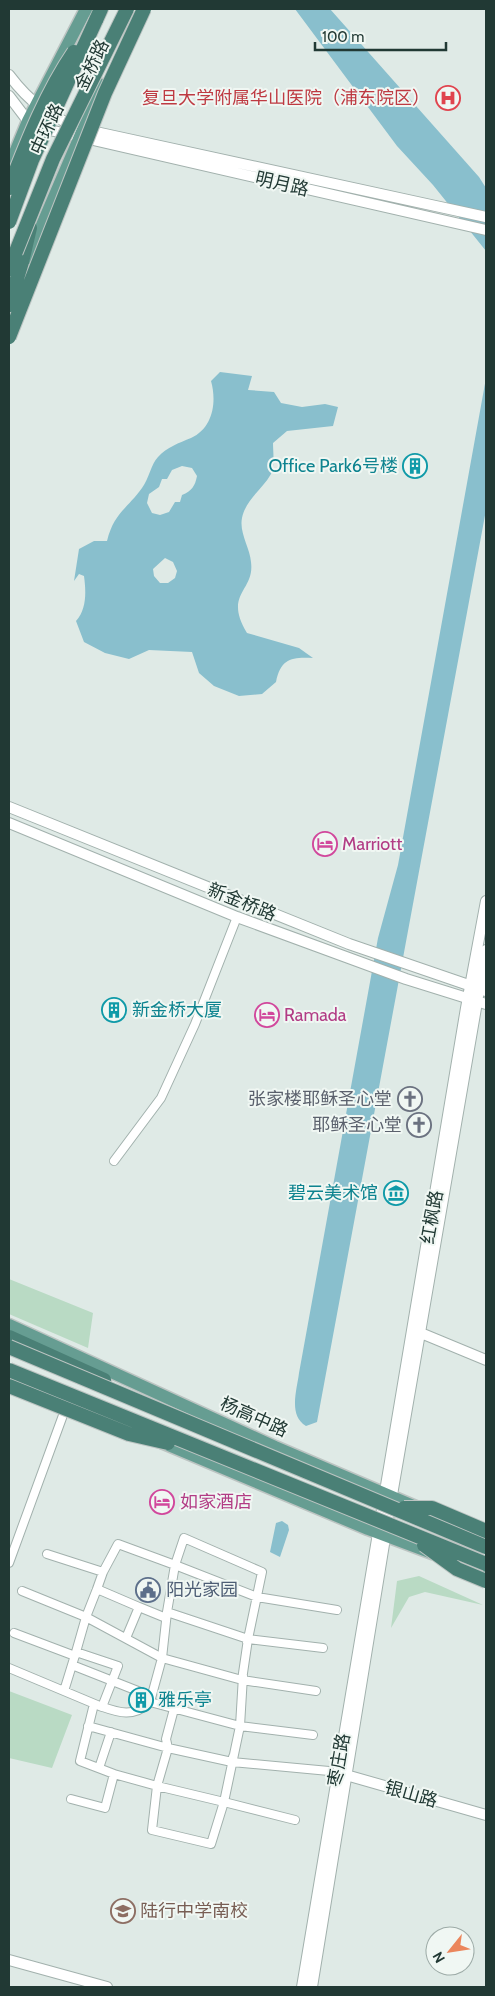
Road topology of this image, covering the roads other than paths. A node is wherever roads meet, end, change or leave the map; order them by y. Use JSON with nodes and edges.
{"nodes":[{"id":1,"x":86,"y":9,"type":"edge"},
{"id":2,"x":127,"y":9,"type":"edge"},
{"id":3,"x":138,"y":9,"type":"edge"},
{"id":4,"x":144,"y":9,"type":"edge"},
{"id":5,"x":98,"y":14,"type":"edge"},
{"id":6,"x":9,"y":75,"type":"edge"},
{"id":7,"x":9,"y":96,"type":"edge"},
{"id":8,"x":35,"y":106,"type":"junction"},
{"id":9,"x":28,"y":121,"type":"junction"},
{"id":10,"x":80,"y":133,"type":"junction"},
{"id":11,"x":9,"y":167,"type":"edge"},
{"id":12,"x":9,"y":188,"type":"edge"},
{"id":13,"x":36,"y":199,"type":"junction"},
{"id":14,"x":486,"y":217,"type":"edge"},
{"id":15,"x":9,"y":222,"type":"edge"},
{"id":16,"x":486,"y":230,"type":"edge"},
{"id":17,"x":9,"y":269,"type":"edge"},
{"id":18,"x":9,"y":304,"type":"edge"},
{"id":19,"x":9,"y":337,"type":"edge"},
{"id":20,"x":9,"y":807,"type":"edge"},
{"id":21,"x":9,"y":823,"type":"edge"},
{"id":22,"x":486,"y":901,"type":"edge"},
{"id":23,"x":236,"y":917,"type":"junction"},
{"id":24,"x":486,"y":950,"type":"edge"},
{"id":25,"x":479,"y":988,"type":"edge"},
{"id":26,"x":477,"y":1002,"type":"edge"},
{"id":27,"x":114,"y":1161,"type":"dead end"},
{"id":28,"x":9,"y":1325,"type":"edge"},
{"id":29,"x":417,"y":1331,"type":"junction"},
{"id":30,"x":9,"y":1337,"type":"edge"},
{"id":31,"x":9,"y":1347,"type":"edge"},
{"id":32,"x":486,"y":1360,"type":"edge"},
{"id":33,"x":9,"y":1370,"type":"edge"},
{"id":34,"x":9,"y":1378,"type":"edge"},
{"id":35,"x":9,"y":1386,"type":"edge"},
{"id":36,"x":68,"y":1403,"type":"junction"},
{"id":37,"x":223,"y":1438,"type":"junction"},
{"id":38,"x":221,"y":1457,"type":"junction"},
{"id":39,"x":391,"y":1499,"type":"junction"},
{"id":40,"x":486,"y":1531,"type":"edge"},
{"id":41,"x":405,"y":1532,"type":"junction"},
{"id":42,"x":382,"y":1534,"type":"junction"},
{"id":43,"x":486,"y":1538,"type":"edge"},
{"id":44,"x":486,"y":1547,"type":"edge"},
{"id":45,"x":46,"y":1554,"type":"dead end"},
{"id":46,"x":9,"y":1562,"type":"edge"},
{"id":47,"x":175,"y":1564,"type":"junction"},
{"id":48,"x":486,"y":1564,"type":"edge"},
{"id":49,"x":103,"y":1572,"type":"junction"},
{"id":50,"x":486,"y":1573,"type":"edge"},
{"id":51,"x":486,"y":1581,"type":"edge"},
{"id":52,"x":97,"y":1589,"type":"junction"},
{"id":53,"x":22,"y":1591,"type":"dead end"},
{"id":54,"x":256,"y":1597,"type":"junction"},
{"id":55,"x":139,"y":1607,"type":"junction"},
{"id":56,"x":337,"y":1610,"type":"dead end"},
{"id":57,"x":167,"y":1612,"type":"junction"},
{"id":58,"x":86,"y":1617,"type":"junction"},
{"id":59,"x":14,"y":1633,"type":"dead end"},
{"id":60,"x":126,"y":1638,"type":"junction"},
{"id":61,"x":248,"y":1639,"type":"junction"},
{"id":62,"x":323,"y":1648,"type":"dead end"},
{"id":63,"x":76,"y":1654,"type":"junction"},
{"id":64,"x":162,"y":1658,"type":"junction"},
{"id":65,"x":72,"y":1665,"type":"junction"},
{"id":66,"x":9,"y":1668,"type":"edge"},
{"id":67,"x":242,"y":1680,"type":"junction"},
{"id":68,"x":113,"y":1682,"type":"junction"},
{"id":69,"x":64,"y":1691,"type":"junction"},
{"id":70,"x":316,"y":1691,"type":"dead end"},
{"id":71,"x":150,"y":1702,"type":"junction"},
{"id":72,"x":102,"y":1707,"type":"junction"},
{"id":73,"x":174,"y":1708,"type":"junction"},
{"id":74,"x":88,"y":1726,"type":"junction"},
{"id":75,"x":240,"y":1726,"type":"junction"},
{"id":76,"x":111,"y":1732,"type":"junction"},
{"id":77,"x":313,"y":1735,"type":"dead end"},
{"id":78,"x":168,"y":1748,"type":"junction"},
{"id":79,"x":232,"y":1762,"type":"junction"},
{"id":80,"x":99,"y":1768,"type":"junction"},
{"id":81,"x":338,"y":1773,"type":"junction"},
{"id":82,"x":114,"y":1774,"type":"junction"},
{"id":83,"x":157,"y":1786,"type":"junction"},
{"id":84,"x":71,"y":1799,"type":"dead end"},
{"id":85,"x":224,"y":1802,"type":"junction"},
{"id":86,"x":486,"y":1815,"type":"edge"},
{"id":87,"x":295,"y":1820,"type":"dead end"},
{"id":88,"x":9,"y":1960,"type":"edge"},
{"id":89,"x":107,"y":1987,"type":"edge"},
{"id":90,"x":302,"y":1987,"type":"edge"},
{"id":91,"x":312,"y":1987,"type":"edge"}],
"edges":[{"from":1,"to":8,"type":"main road","name":"金桥路"},
{"from":2,"to":13,"type":"highway","name":"中环路","bridge":true},
{"from":3,"to":10,"type":"main road","name":"金桥路"},
{"from":4,"to":19,"type":"highway","bridge":true},
{"from":5,"to":12,"type":"highway","bridge":true},
{"from":5,"to":15,"type":"highway","name":"中环路","bridge":true},
{"from":6,"to":8,"type":"street"},
{"from":7,"to":9,"type":"street"},
{"from":8,"to":9,"type":"main road","name":"金桥路"},
{"from":8,"to":10,"type":"street"},
{"from":9,"to":10,"type":"street"},
{"from":9,"to":11,"type":"main road","name":"金桥路"},
{"from":10,"to":14,"type":"street","name":"明月路"},
{"from":10,"to":16,"type":"street","name":"明月路"},
{"from":10,"to":18,"type":"main road","name":"金桥路"},
{"from":13,"to":17,"type":"highway","name":"中环路","bridge":true},
{"from":13,"to":18,"type":"highway","bridge":true},
{"from":20,"to":25,"type":"street","name":"新金桥路"},
{"from":21,"to":23,"type":"street","name":"新金桥路"},
{"from":22,"to":25,"type":"street","name":"红枫路"},
{"from":23,"to":26,"type":"street","name":"新金桥路"},
{"from":23,"to":27,"type":"street"},
{"from":24,"to":25,"type":"street","name":"红枫路"},
{"from":25,"to":26,"type":"street","name":"红枫路"},
{"from":26,"to":29,"type":"street","name":"红枫路"},
{"from":28,"to":39,"type":"main road","name":"杨高中路"},
{"from":29,"to":32,"type":"street"},
{"from":29,"to":39,"type":"street","name":"红枫路"},
{"from":30,"to":37,"type":"highway","bridge":true},
{"from":31,"to":37,"type":"highway","name":"杨高中路","bridge":true},
{"from":33,"to":38,"type":"highway","bridge":true},
{"from":34,"to":36,"type":"main road"},
{"from":35,"to":38,"type":"highway","bridge":true},
{"from":36,"to":42,"type":"main road"},
{"from":36,"to":46,"type":"street"},
{"from":37,"to":39,"type":"highway","name":"杨高中路","bridge":true},
{"from":38,"to":41,"type":"highway","bridge":true},
{"from":39,"to":40,"type":"highway","bridge":true},
{"from":39,"to":42,"type":"street","name":"红枫路"},
{"from":39,"to":43,"type":"main road","name":"杨高中路"},
{"from":39,"to":44,"type":"highway","name":"杨高中路","bridge":true},
{"from":41,"to":48,"type":"highway","bridge":true},
{"from":41,"to":51,"type":"highway","bridge":true},
{"from":42,"to":50,"type":"main road"},
{"from":42,"to":81,"type":"street","name":"枣庄路"},
{"from":45,"to":49,"type":"street"},
{"from":47,"to":49,"type":"street"},
{"from":47,"to":54,"type":"street"},
{"from":47,"to":54,"type":"street"},
{"from":47,"to":57,"type":"street"},
{"from":49,"to":52,"type":"street"},
{"from":52,"to":55,"type":"street"},
{"from":52,"to":58,"type":"street"},
{"from":53,"to":58,"type":"street"},
{"from":54,"to":56,"type":"street"},
{"from":54,"to":61,"type":"street"},
{"from":55,"to":57,"type":"street"},
{"from":55,"to":60,"type":"street"},
{"from":57,"to":61,"type":"street"},
{"from":57,"to":64,"type":"street"},
{"from":58,"to":60,"type":"street"},
{"from":58,"to":63,"type":"street"},
{"from":59,"to":63,"type":"street"},
{"from":60,"to":64,"type":"street"},
{"from":61,"to":62,"type":"street"},
{"from":61,"to":67,"type":"street"},
{"from":63,"to":65,"type":"street"},
{"from":63,"to":68,"type":"street"},
{"from":64,"to":67,"type":"street"},
{"from":64,"to":71,"type":"street"},
{"from":65,"to":68,"type":"street"},
{"from":65,"to":69,"type":"street"},
{"from":66,"to":69,"type":"street"},
{"from":67,"to":70,"type":"street"},
{"from":67,"to":75,"type":"street"},
{"from":68,"to":71,"type":"street"},
{"from":68,"to":72,"type":"street"},
{"from":69,"to":72,"type":"street"},
{"from":71,"to":72,"type":"street"},
{"from":71,"to":73,"type":"street"},
{"from":72,"to":74,"type":"street"},
{"from":73,"to":75,"type":"street"},
{"from":73,"to":78,"type":"street"},
{"from":74,"to":76,"type":"street"},
{"from":74,"to":80,"type":"street"},
{"from":75,"to":77,"type":"street"},
{"from":75,"to":79,"type":"street"},
{"from":76,"to":78,"type":"street"},
{"from":76,"to":80,"type":"street"},
{"from":78,"to":79,"type":"street"},
{"from":78,"to":83,"type":"street"},
{"from":79,"to":81,"type":"street"},
{"from":79,"to":85,"type":"street"},
{"from":80,"to":82,"type":"street"},
{"from":81,"to":86,"type":"street","name":"银山路"},
{"from":81,"to":90,"type":"street","name":"枣庄路"},
{"from":81,"to":91,"type":"street","name":"枣庄路"},
{"from":82,"to":83,"type":"street"},
{"from":82,"to":84,"type":"street"},
{"from":83,"to":85,"type":"street"},
{"from":83,"to":85,"type":"street"},
{"from":85,"to":87,"type":"street"},
{"from":88,"to":89,"type":"street"}]}
